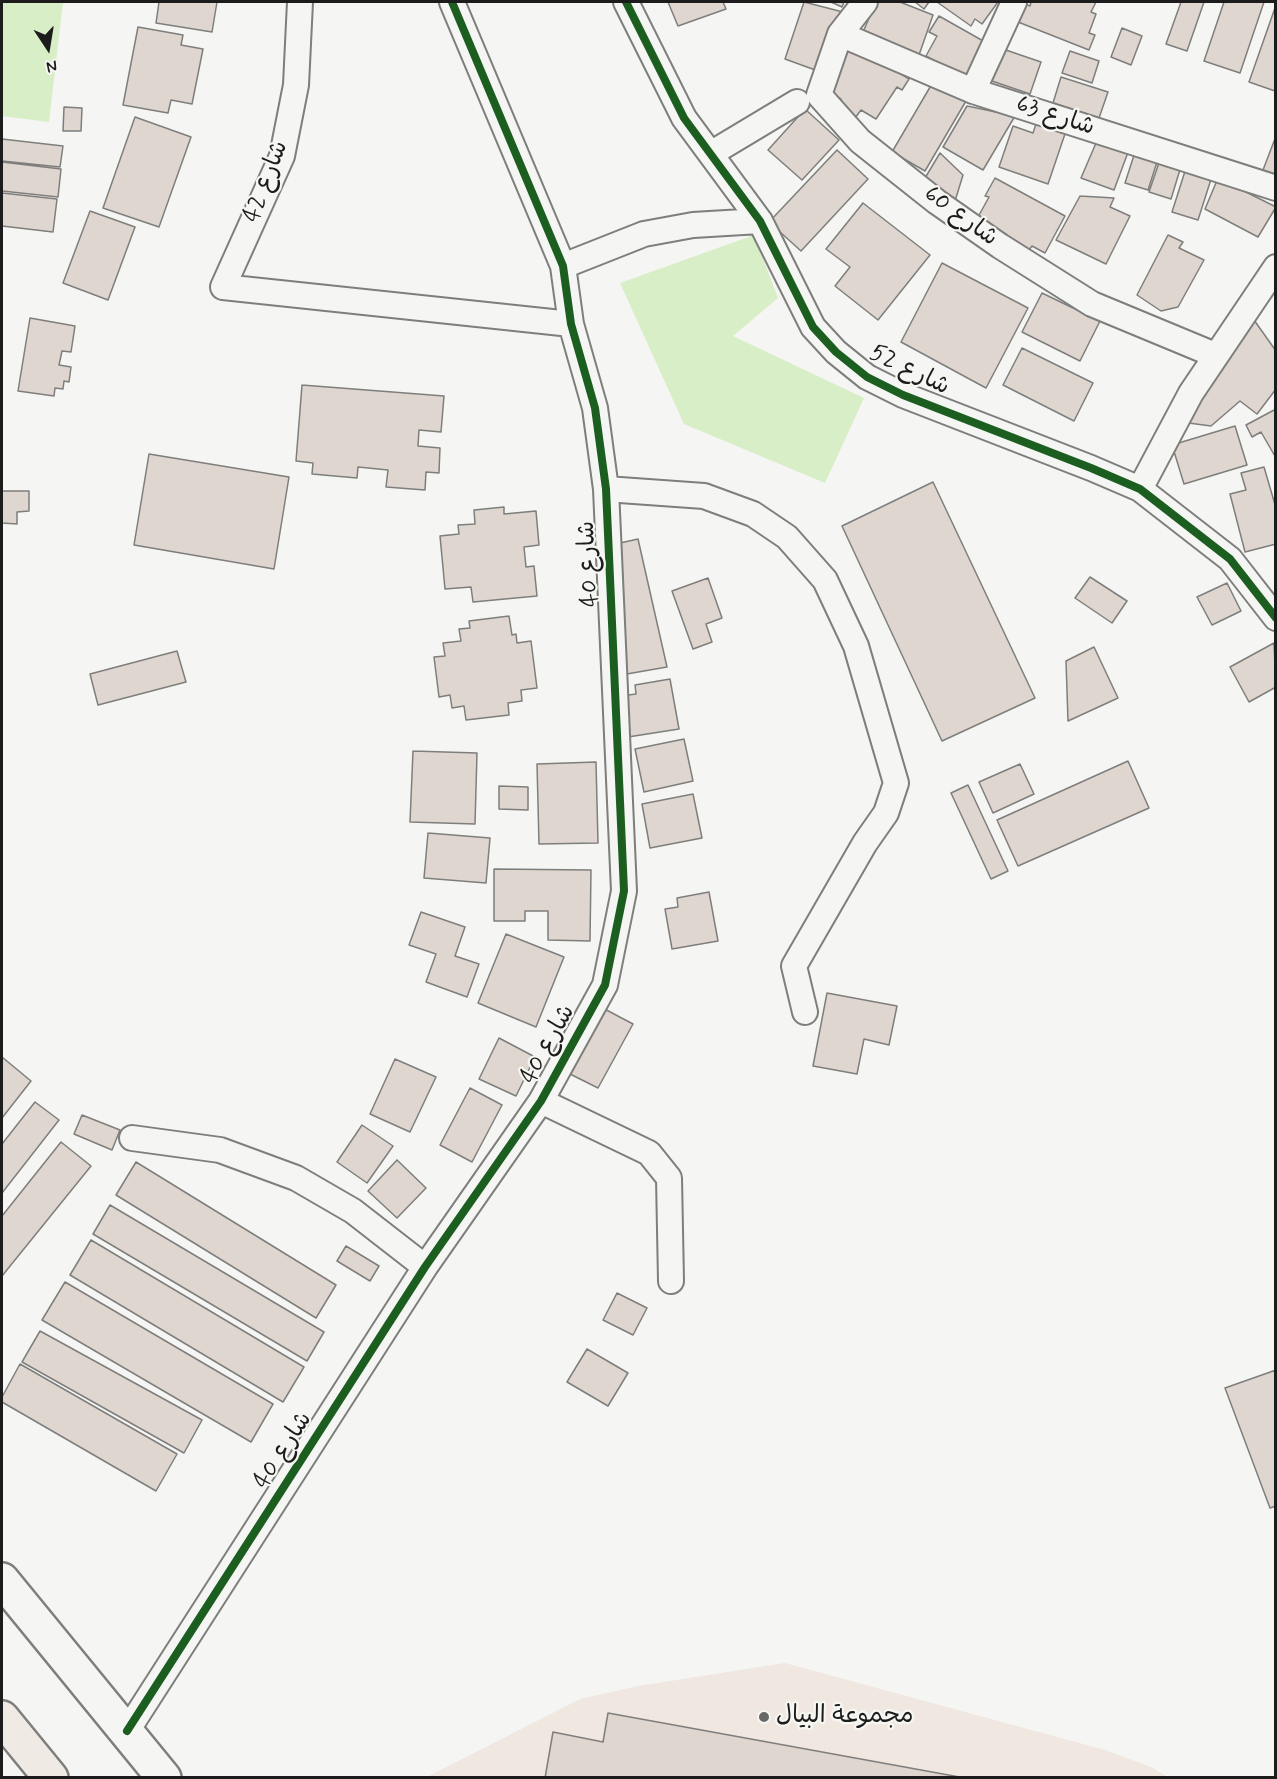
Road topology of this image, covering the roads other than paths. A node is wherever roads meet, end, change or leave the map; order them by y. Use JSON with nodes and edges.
{"nodes":[{"id":1,"x":300,"y":2,"type":"edge"},
{"id":2,"x":452,"y":2,"type":"edge"},
{"id":3,"x":626,"y":2,"type":"edge"},
{"id":4,"x":865,"y":2,"type":"edge"},
{"id":5,"x":1014,"y":2,"type":"edge"},
{"id":6,"x":840,"y":34,"type":"junction"},
{"id":7,"x":973,"y":91,"type":"junction"},
{"id":8,"x":797,"y":102,"type":"dead end"},
{"id":9,"x":712,"y":153,"type":"junction"},
{"id":10,"x":1275,"y":188,"type":"edge"},
{"id":11,"x":760,"y":221,"type":"junction"},
{"id":12,"x":563,"y":266,"type":"junction"},
{"id":13,"x":1275,"y":267,"type":"edge"},
{"id":14,"x":571,"y":324,"type":"junction"},
{"id":15,"x":1215,"y":355,"type":"junction"},
{"id":16,"x":606,"y":489,"type":"junction"},
{"id":17,"x":1140,"y":489,"type":"junction"},
{"id":18,"x":1275,"y":618,"type":"edge"},
{"id":19,"x":805,"y":1012,"type":"dead end"},
{"id":20,"x":541,"y":1101,"type":"junction"},
{"id":21,"x":132,"y":1138,"type":"dead end"},
{"id":22,"x":425,"y":1266,"type":"junction"},
{"id":23,"x":671,"y":1281,"type":"dead end"},
{"id":24,"x":2,"y":1580,"type":"edge"},
{"id":25,"x":2,"y":1718,"type":"edge"},
{"id":26,"x":127,"y":1731,"type":"junction"},
{"id":27,"x":51,"y":1778,"type":"edge"},
{"id":28,"x":164,"y":1778,"type":"edge"}],
"edges":[{"from":1,"to":14,"type":"street","name":"شارع 42"},
{"from":2,"to":12,"type":"street","name":"شارع 40"},
{"from":3,"to":9,"type":"street","name":"شارع 52"},
{"from":4,"to":6,"type":"street","name":"شارع 60"},
{"from":5,"to":7,"type":"street"},
{"from":6,"to":7,"type":"street","name":"شارع 63"},
{"from":6,"to":15,"type":"street","name":"شارع 60"},
{"from":7,"to":10,"type":"street","name":"شارع 63"},
{"from":8,"to":9,"type":"street"},
{"from":9,"to":11,"type":"street","name":"شارع 52"},
{"from":11,"to":12,"type":"street"},
{"from":11,"to":17,"type":"street","name":"شارع 52"},
{"from":12,"to":14,"type":"street","name":"شارع 40"},
{"from":13,"to":15,"type":"street"},
{"from":14,"to":16,"type":"street","name":"شارع 40"},
{"from":15,"to":17,"type":"street"},
{"from":16,"to":19,"type":"street"},
{"from":16,"to":20,"type":"street","name":"شارع 40"},
{"from":17,"to":18,"type":"street","name":"شارع 52"},
{"from":20,"to":22,"type":"street","name":"شارع 40"},
{"from":20,"to":23,"type":"street"},
{"from":21,"to":22,"type":"street"},
{"from":22,"to":26,"type":"street","name":"شارع 40"},
{"from":24,"to":26,"type":"street"},
{"from":25,"to":27,"type":"highway"},
{"from":26,"to":28,"type":"street"}]}
